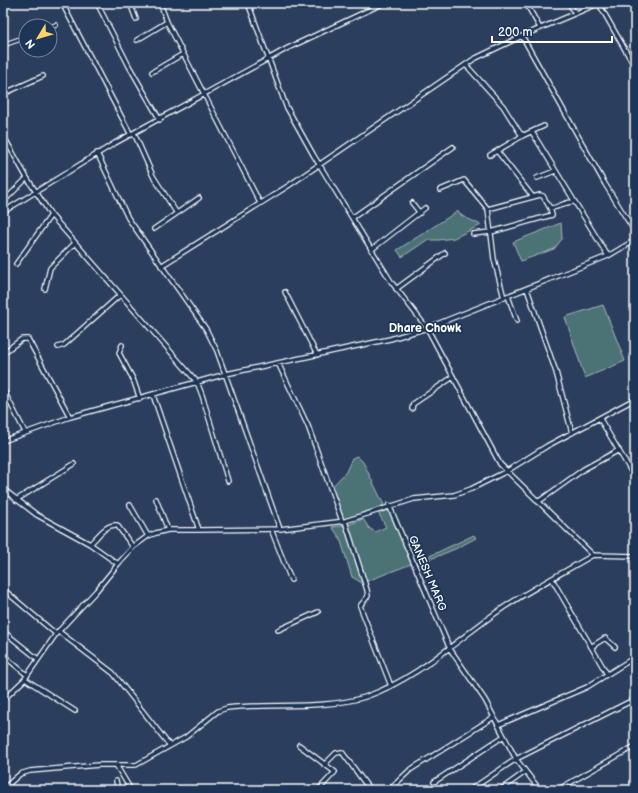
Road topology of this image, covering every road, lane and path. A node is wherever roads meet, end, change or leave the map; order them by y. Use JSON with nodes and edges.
{"nodes":[{"id":1,"x":62,"y":3,"type":"edge"},
{"id":2,"x":97,"y":3,"type":"edge"},
{"id":3,"x":130,"y":3,"type":"edge"},
{"id":4,"x":160,"y":3,"type":"edge"},
{"id":5,"x":248,"y":3,"type":"edge"},
{"id":6,"x":384,"y":3,"type":"edge"},
{"id":7,"x":526,"y":3,"type":"edge"},
{"id":8,"x":569,"y":3,"type":"edge"},
{"id":9,"x":600,"y":3,"type":"edge"},
{"id":10,"x":631,"y":3,"type":"edge"},
{"id":11,"x":635,"y":11,"type":"edge"},
{"id":12,"x":575,"y":13,"type":"junction"},
{"id":13,"x":136,"y":19,"type":"dead end"},
{"id":14,"x":167,"y":22,"type":"junction"},
{"id":15,"x":540,"y":28,"type":"junction"},
{"id":16,"x":522,"y":36,"type":"junction"},
{"id":17,"x":18,"y":40,"type":"edge"},
{"id":18,"x":137,"y":40,"type":"dead end"},
{"id":19,"x":3,"y":45,"type":"edge"},
{"id":20,"x":183,"y":54,"type":"junction"},
{"id":21,"x":268,"y":60,"type":"junction"},
{"id":22,"x":466,"y":65,"type":"junction"},
{"id":23,"x":635,"y":67,"type":"edge"},
{"id":24,"x":152,"y":72,"type":"dead end"},
{"id":25,"x":42,"y":76,"type":"dead end"},
{"id":26,"x":3,"y":94,"type":"edge"},
{"id":27,"x":205,"y":95,"type":"junction"},
{"id":28,"x":160,"y":120,"type":"junction"},
{"id":29,"x":544,"y":126,"type":"dead end"},
{"id":30,"x":532,"y":132,"type":"junction"},
{"id":31,"x":133,"y":134,"type":"junction"},
{"id":32,"x":3,"y":135,"type":"edge"},
{"id":33,"x":524,"y":135,"type":"junction"},
{"id":34,"x":453,"y":147,"type":"dead end"},
{"id":35,"x":497,"y":151,"type":"junction"},
{"id":36,"x":97,"y":153,"type":"junction"},
{"id":37,"x":490,"y":155,"type":"dead end"},
{"id":38,"x":319,"y":165,"type":"junction"},
{"id":39,"x":555,"y":171,"type":"junction"},
{"id":40,"x":26,"y":178,"type":"junction"},
{"id":41,"x":537,"y":178,"type":"dead end"},
{"id":42,"x":440,"y":190,"type":"dead end"},
{"id":43,"x":35,"y":191,"type":"junction"},
{"id":44,"x":533,"y":197,"type":"junction"},
{"id":45,"x":199,"y":198,"type":"dead end"},
{"id":46,"x":3,"y":202,"type":"edge"},
{"id":47,"x":412,"y":202,"type":"dead end"},
{"id":48,"x":574,"y":202,"type":"junction"},
{"id":49,"x":260,"y":203,"type":"junction"},
{"id":50,"x":425,"y":208,"type":"dead end"},
{"id":51,"x":550,"y":208,"type":"junction"},
{"id":52,"x":488,"y":209,"type":"junction"},
{"id":53,"x":3,"y":212,"type":"edge"},
{"id":54,"x":176,"y":212,"type":"junction"},
{"id":55,"x":420,"y":213,"type":"junction"},
{"id":56,"x":51,"y":215,"type":"junction"},
{"id":57,"x":352,"y":218,"type":"junction"},
{"id":58,"x":154,"y":229,"type":"dead end"},
{"id":59,"x":490,"y":232,"type":"junction"},
{"id":60,"x":635,"y":232,"type":"edge"},
{"id":61,"x":473,"y":234,"type":"dead end"},
{"id":62,"x":635,"y":240,"type":"edge"},
{"id":63,"x":74,"y":244,"type":"junction"},
{"id":64,"x":371,"y":250,"type":"junction"},
{"id":65,"x":445,"y":253,"type":"dead end"},
{"id":66,"x":608,"y":256,"type":"junction"},
{"id":67,"x":16,"y":264,"type":"dead end"},
{"id":68,"x":161,"y":266,"type":"junction"},
{"id":69,"x":45,"y":289,"type":"dead end"},
{"id":70,"x":396,"y":289,"type":"junction"},
{"id":71,"x":527,"y":289,"type":"junction"},
{"id":72,"x":285,"y":292,"type":"dead end"},
{"id":73,"x":120,"y":295,"type":"junction"},
{"id":74,"x":506,"y":297,"type":"junction"},
{"id":75,"x":517,"y":321,"type":"dead end"},
{"id":76,"x":427,"y":328,"type":"junction"},
{"id":77,"x":122,"y":345,"type":"dead end"},
{"id":78,"x":58,"y":348,"type":"dead end"},
{"id":79,"x":3,"y":353,"type":"edge"},
{"id":80,"x":317,"y":355,"type":"junction"},
{"id":81,"x":278,"y":363,"type":"junction"},
{"id":82,"x":226,"y":374,"type":"junction"},
{"id":83,"x":453,"y":377,"type":"junction"},
{"id":84,"x":197,"y":382,"type":"junction"},
{"id":85,"x":3,"y":390,"type":"edge"},
{"id":86,"x":153,"y":395,"type":"junction"},
{"id":87,"x":140,"y":399,"type":"junction"},
{"id":88,"x":635,"y":401,"type":"edge"},
{"id":89,"x":412,"y":409,"type":"dead end"},
{"id":90,"x":70,"y":417,"type":"junction"},
{"id":91,"x":600,"y":419,"type":"junction"},
{"id":92,"x":25,"y":432,"type":"junction"},
{"id":93,"x":572,"y":433,"type":"junction"},
{"id":94,"x":3,"y":441,"type":"edge"},
{"id":95,"x":619,"y":450,"type":"junction"},
{"id":96,"x":74,"y":464,"type":"dead end"},
{"id":97,"x":507,"y":472,"type":"junction"},
{"id":98,"x":635,"y":477,"type":"edge"},
{"id":99,"x":228,"y":481,"type":"dead end"},
{"id":100,"x":3,"y":489,"type":"edge"},
{"id":101,"x":156,"y":499,"type":"dead end"},
{"id":102,"x":16,"y":500,"type":"junction"},
{"id":103,"x":538,"y":502,"type":"junction"},
{"id":104,"x":130,"y":505,"type":"dead end"},
{"id":105,"x":389,"y":505,"type":"junction"},
{"id":106,"x":344,"y":521,"type":"junction"},
{"id":107,"x":271,"y":529,"type":"junction"},
{"id":108,"x":280,"y":529,"type":"junction"},
{"id":109,"x":168,"y":530,"type":"junction"},
{"id":110,"x":199,"y":530,"type":"junction"},
{"id":111,"x":148,"y":536,"type":"junction"},
{"id":112,"x":90,"y":544,"type":"junction"},
{"id":113,"x":134,"y":547,"type":"junction"},
{"id":114,"x":593,"y":555,"type":"junction"},
{"id":115,"x":635,"y":557,"type":"edge"},
{"id":116,"x":118,"y":564,"type":"junction"},
{"id":117,"x":552,"y":579,"type":"junction"},
{"id":118,"x":291,"y":580,"type":"dead end"},
{"id":119,"x":3,"y":590,"type":"edge"},
{"id":120,"x":318,"y":612,"type":"dead end"},
{"id":121,"x":278,"y":630,"type":"dead end"},
{"id":122,"x":3,"y":631,"type":"edge"},
{"id":123,"x":57,"y":632,"type":"junction"},
{"id":124,"x":590,"y":647,"type":"junction"},
{"id":125,"x":615,"y":647,"type":"dead end"},
{"id":126,"x":450,"y":649,"type":"junction"},
{"id":127,"x":3,"y":655,"type":"edge"},
{"id":128,"x":635,"y":657,"type":"edge"},
{"id":129,"x":38,"y":659,"type":"junction"},
{"id":130,"x":606,"y":674,"type":"junction"},
{"id":131,"x":26,"y":677,"type":"junction"},
{"id":132,"x":391,"y":686,"type":"junction"},
{"id":133,"x":635,"y":699,"type":"edge"},
{"id":134,"x":3,"y":700,"type":"edge"},
{"id":135,"x":75,"y":711,"type":"dead end"},
{"id":136,"x":494,"y":717,"type":"junction"},
{"id":137,"x":498,"y":725,"type":"junction"},
{"id":138,"x":504,"y":736,"type":"junction"},
{"id":139,"x":299,"y":745,"type":"dead end"},
{"id":140,"x":170,"y":746,"type":"junction"},
{"id":141,"x":635,"y":746,"type":"edge"},
{"id":142,"x":516,"y":759,"type":"junction"},
{"id":143,"x":324,"y":764,"type":"junction"},
{"id":144,"x":116,"y":765,"type":"junction"},
{"id":145,"x":526,"y":772,"type":"junction"},
{"id":146,"x":116,"y":780,"type":"dead end"},
{"id":147,"x":434,"y":782,"type":"dead end"},
{"id":148,"x":3,"y":789,"type":"edge"},
{"id":149,"x":118,"y":790,"type":"edge"},
{"id":150,"x":130,"y":790,"type":"edge"},
{"id":151,"x":320,"y":790,"type":"edge"},
{"id":152,"x":370,"y":790,"type":"edge"},
{"id":153,"x":389,"y":790,"type":"edge"},
{"id":154,"x":470,"y":790,"type":"edge"},
{"id":155,"x":500,"y":790,"type":"edge"},
{"id":156,"x":538,"y":790,"type":"edge"},
{"id":157,"x":557,"y":790,"type":"edge"}],
"edges":[{"from":1,"to":31,"type":"street"},
{"from":2,"to":28,"type":"street"},
{"from":3,"to":13,"type":"street"},
{"from":4,"to":14,"type":"street"},
{"from":5,"to":21,"type":"street"},
{"from":6,"to":21,"type":"street"},
{"from":7,"to":15,"type":"street"},
{"from":8,"to":12,"type":"street"},
{"from":9,"to":12,"type":"street"},
{"from":9,"to":23,"type":"street"},
{"from":10,"to":11,"type":"street"},
{"from":12,"to":15,"type":"street"},
{"from":14,"to":18,"type":"street"},
{"from":14,"to":20,"type":"street"},
{"from":15,"to":16,"type":"street"},
{"from":16,"to":22,"type":"street"},
{"from":16,"to":60,"type":"street"},
{"from":17,"to":19,"type":"street"},
{"from":20,"to":24,"type":"street"},
{"from":20,"to":27,"type":"street"},
{"from":21,"to":27,"type":"street"},
{"from":21,"to":38,"type":"street"},
{"from":22,"to":33,"type":"street"},
{"from":22,"to":38,"type":"street"},
{"from":25,"to":26,"type":"street"},
{"from":27,"to":28,"type":"street"},
{"from":27,"to":49,"type":"street"},
{"from":28,"to":31,"type":"street"},
{"from":29,"to":30,"type":"street"},
{"from":30,"to":33,"type":"street"},
{"from":30,"to":39,"type":"street"},
{"from":31,"to":36,"type":"street"},
{"from":31,"to":54,"type":"street"},
{"from":32,"to":40,"type":"street"},
{"from":33,"to":35,"type":"street"},
{"from":34,"to":57,"type":"street"},
{"from":35,"to":37,"type":"street"},
{"from":35,"to":44,"type":"street"},
{"from":36,"to":43,"type":"street"},
{"from":36,"to":68,"type":"street"},
{"from":38,"to":49,"type":"street"},
{"from":38,"to":57,"type":"street"},
{"from":39,"to":41,"type":"street"},
{"from":39,"to":48,"type":"street"},
{"from":40,"to":43,"type":"street"},
{"from":40,"to":46,"type":"street"},
{"from":42,"to":52,"type":"street"},
{"from":43,"to":53,"type":"street"},
{"from":43,"to":56,"type":"street"},
{"from":44,"to":51,"type":"street"},
{"from":44,"to":52,"type":"street"},
{"from":45,"to":54,"type":"street"},
{"from":47,"to":55,"type":"street"},
{"from":48,"to":51,"type":"street"},
{"from":48,"to":66,"type":"street"},
{"from":49,"to":68,"type":"street"},
{"from":50,"to":55,"type":"street"},
{"from":51,"to":59,"type":"street"},
{"from":52,"to":59,"type":"street"},
{"from":54,"to":58,"type":"street"},
{"from":55,"to":64,"type":"street"},
{"from":56,"to":63,"type":"street"},
{"from":56,"to":67,"type":"street"},
{"from":57,"to":64,"type":"street"},
{"from":59,"to":61,"type":"street"},
{"from":59,"to":74,"type":"street"},
{"from":62,"to":66,"type":"street"},
{"from":63,"to":69,"type":"street"},
{"from":63,"to":73,"type":"street"},
{"from":64,"to":70,"type":"street"},
{"from":65,"to":70,"type":"street"},
{"from":66,"to":71,"type":"street"},
{"from":68,"to":82,"type":"street"},
{"from":70,"to":76,"type":"street"},
{"from":71,"to":74,"type":"street"},
{"from":71,"to":93,"type":"street"},
{"from":72,"to":80,"type":"street"},
{"from":73,"to":78,"type":"street"},
{"from":73,"to":84,"type":"street"},
{"from":74,"to":75,"type":"street"},
{"from":74,"to":76,"type":"street"},
{"from":76,"to":80,"type":"street"},
{"from":76,"to":83,"type":"street"},
{"from":77,"to":87,"type":"street"},
{"from":79,"to":90,"type":"street"},
{"from":80,"to":81,"type":"street"},
{"from":81,"to":82,"type":"street"},
{"from":81,"to":106,"type":"street"},
{"from":82,"to":84,"type":"street"},
{"from":82,"to":108,"type":"street"},
{"from":83,"to":89,"type":"street"},
{"from":83,"to":97,"type":"street"},
{"from":84,"to":86,"type":"street"},
{"from":84,"to":99,"type":"street"},
{"from":85,"to":92,"type":"street"},
{"from":86,"to":87,"type":"street"},
{"from":86,"to":110,"type":"street"},
{"from":87,"to":90,"type":"street"},
{"from":88,"to":91,"type":"street"},
{"from":90,"to":92,"type":"street"},
{"from":91,"to":93,"type":"street"},
{"from":91,"to":95,"type":"street"},
{"from":92,"to":94,"type":"street"},
{"from":93,"to":97,"type":"street"},
{"from":95,"to":98,"type":"street"},
{"from":95,"to":103,"type":"street"},
{"from":96,"to":102,"type":"street"},
{"from":97,"to":103,"type":"street"},
{"from":97,"to":105,"type":"street"},
{"from":100,"to":102,"type":"street"},
{"from":101,"to":109,"type":"street"},
{"from":102,"to":112,"type":"street"},
{"from":103,"to":114,"type":"street"},
{"from":104,"to":111,"type":"street"},
{"from":105,"to":106,"type":"street"},
{"from":105,"to":126,"type":"street","name":"GANESH MARG"},
{"from":106,"to":108,"type":"street"},
{"from":106,"to":132,"type":"street"},
{"from":107,"to":108,"type":"street"},
{"from":107,"to":110,"type":"street"},
{"from":107,"to":118,"type":"street"},
{"from":109,"to":110,"type":"street"},
{"from":109,"to":111,"type":"street"},
{"from":111,"to":113,"type":"street"},
{"from":112,"to":113,"type":"street"},
{"from":112,"to":116,"type":"street"},
{"from":113,"to":116,"type":"street"},
{"from":114,"to":115,"type":"street"},
{"from":114,"to":117,"type":"street"},
{"from":116,"to":123,"type":"street"},
{"from":117,"to":124,"type":"street"},
{"from":117,"to":126,"type":"street"},
{"from":119,"to":123,"type":"street"},
{"from":120,"to":121,"type":"street"},
{"from":122,"to":129,"type":"street"},
{"from":123,"to":129,"type":"street"},
{"from":123,"to":140,"type":"street"},
{"from":124,"to":125,"type":"street"},
{"from":124,"to":130,"type":"street"},
{"from":126,"to":132,"type":"street"},
{"from":126,"to":136,"type":"street","name":"GANESH MARG"},
{"from":127,"to":131,"type":"street"},
{"from":128,"to":130,"type":"street"},
{"from":129,"to":131,"type":"street"},
{"from":130,"to":137,"type":"street"},
{"from":131,"to":134,"type":"street"},
{"from":131,"to":135,"type":"street"},
{"from":132,"to":140,"type":"street"},
{"from":133,"to":142,"type":"street"},
{"from":136,"to":137,"type":"street","name":"GANESH MARG"},
{"from":136,"to":153,"type":"street"},
{"from":137,"to":138,"type":"street","name":"GANESH MARG"},
{"from":138,"to":142,"type":"street","name":"GANESH MARG"},
{"from":138,"to":147,"type":"street"},
{"from":139,"to":143,"type":"street"},
{"from":140,"to":144,"type":"street"},
{"from":141,"to":157,"type":"street"},
{"from":142,"to":145,"type":"street","name":"GANESH MARG"},
{"from":142,"to":154,"type":"street"},
{"from":143,"to":151,"type":"street"},
{"from":143,"to":152,"type":"street"},
{"from":144,"to":148,"type":"street"},
{"from":144,"to":150,"type":"street"},
{"from":145,"to":155,"type":"street"},
{"from":145,"to":156,"type":"street","name":"GANESH MARG"},
{"from":146,"to":149,"type":"street"}]}
